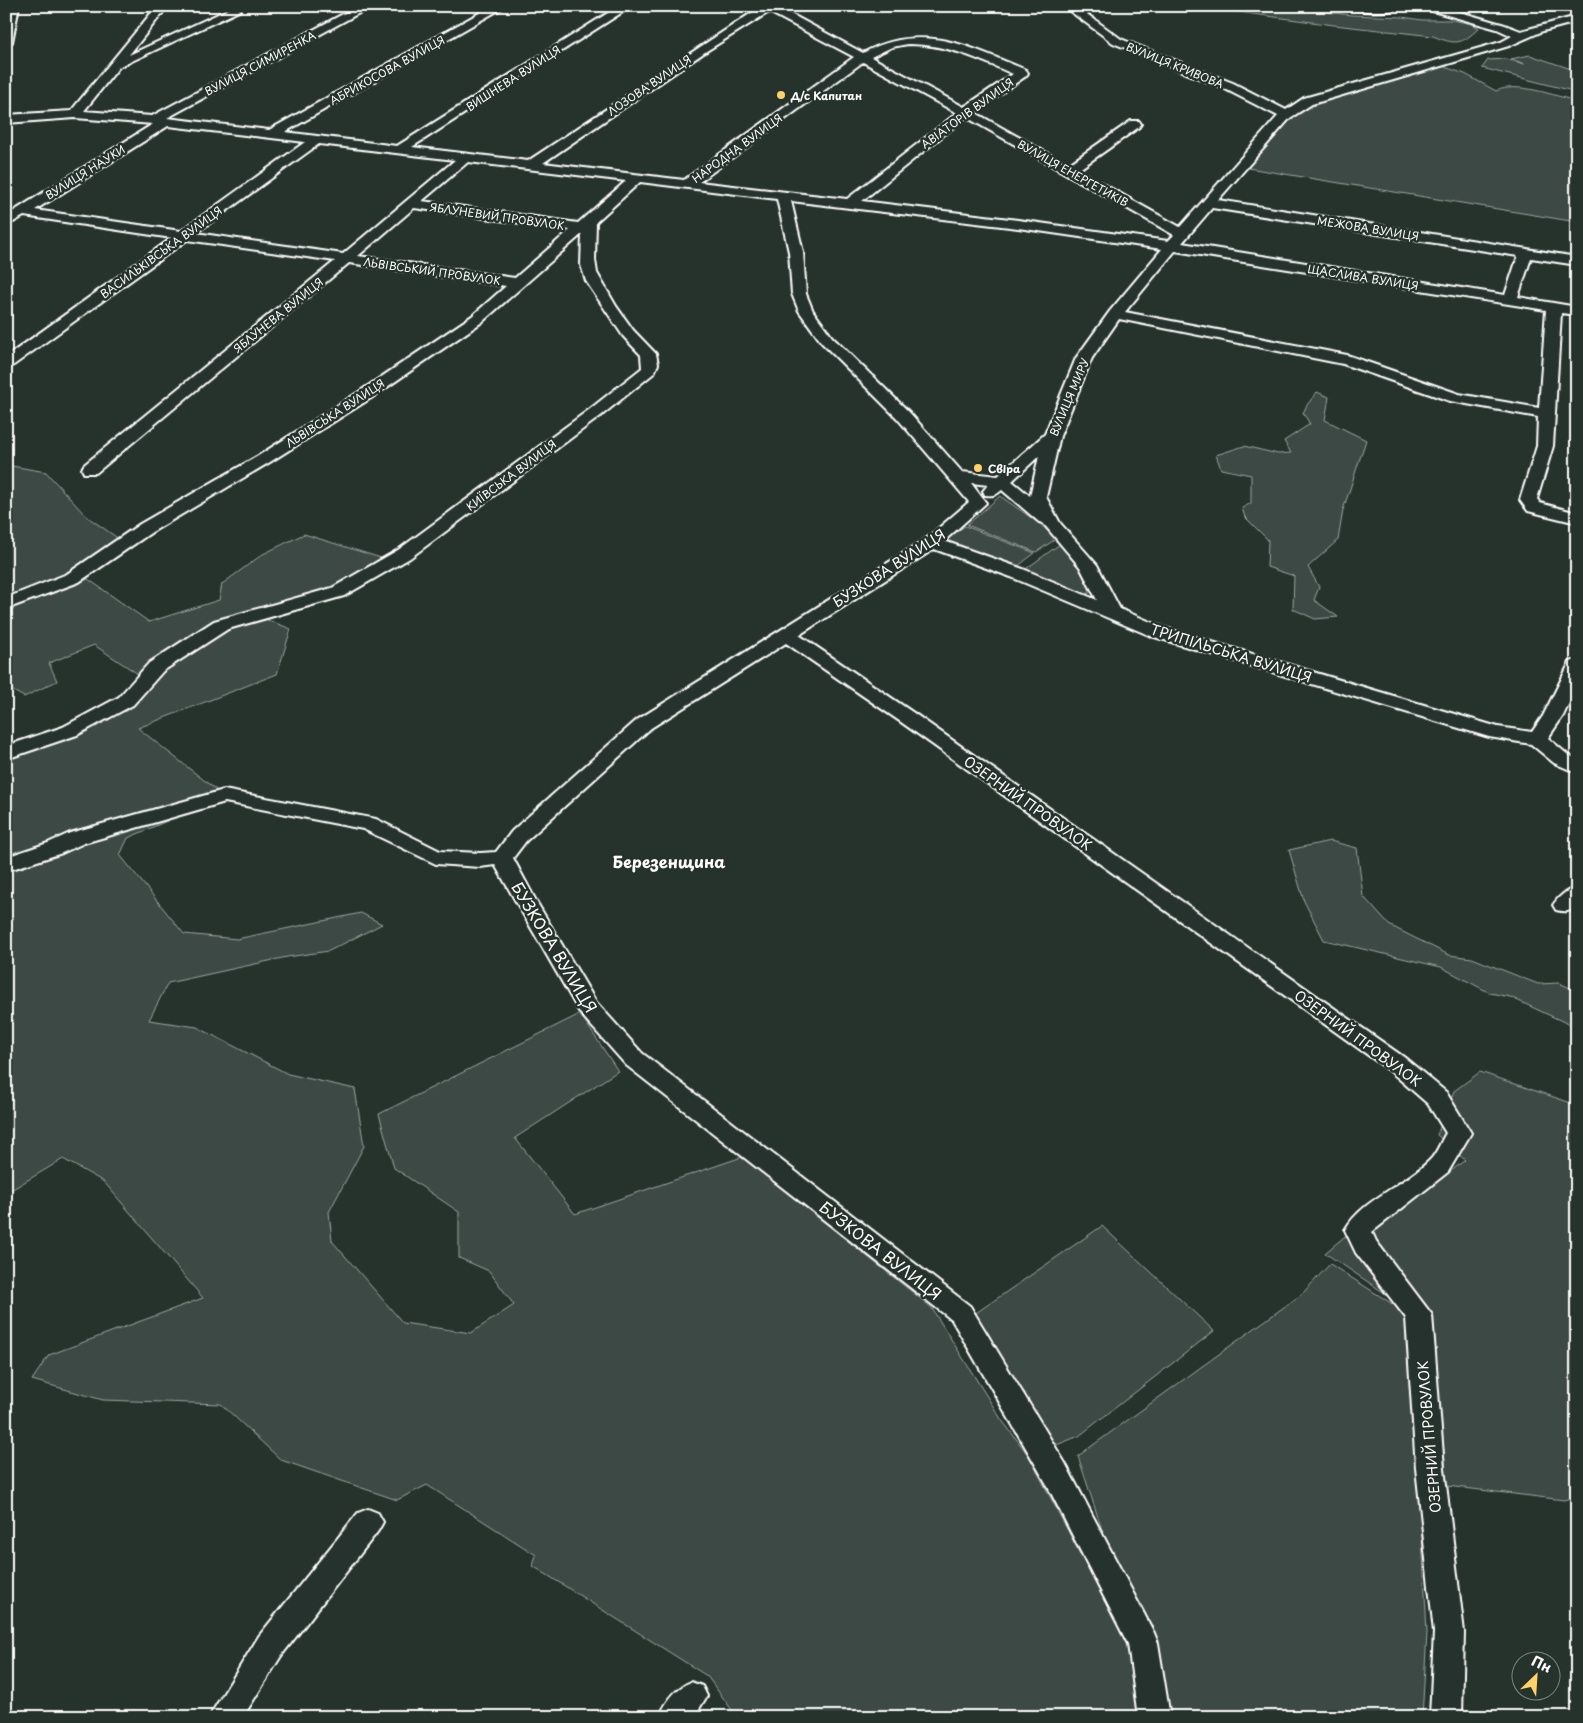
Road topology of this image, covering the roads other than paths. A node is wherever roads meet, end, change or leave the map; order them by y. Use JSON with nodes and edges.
{"nodes":[{"id":1,"x":14,"y":6,"type":"edge"},
{"id":2,"x":163,"y":6,"type":"edge"},
{"id":3,"x":367,"y":6,"type":"edge"},
{"id":4,"x":501,"y":6,"type":"edge"},
{"id":5,"x":627,"y":6,"type":"edge"},
{"id":6,"x":1068,"y":6,"type":"edge"},
{"id":7,"x":1354,"y":6,"type":"edge"},
{"id":8,"x":1397,"y":6,"type":"edge"},
{"id":9,"x":1426,"y":6,"type":"edge"},
{"id":10,"x":768,"y":7,"type":"edge"},
{"id":11,"x":1441,"y":9,"type":"edge"},
{"id":12,"x":235,"y":10,"type":"dead end"},
{"id":13,"x":1577,"y":19,"type":"edge"},
{"id":14,"x":1520,"y":35,"type":"junction"},
{"id":15,"x":6,"y":42,"type":"edge"},
{"id":16,"x":861,"y":58,"type":"junction"},
{"id":17,"x":115,"y":67,"type":"junction"},
{"id":18,"x":965,"y":112,"type":"junction"},
{"id":19,"x":75,"y":114,"type":"junction"},
{"id":20,"x":1286,"y":115,"type":"junction"},
{"id":21,"x":6,"y":119,"type":"edge"},
{"id":22,"x":159,"y":121,"type":"junction"},
{"id":23,"x":1135,"y":124,"type":"dead end"},
{"id":24,"x":272,"y":134,"type":"junction"},
{"id":25,"x":316,"y":140,"type":"junction"},
{"id":26,"x":399,"y":150,"type":"junction"},
{"id":27,"x":465,"y":158,"type":"junction"},
{"id":28,"x":530,"y":166,"type":"junction"},
{"id":29,"x":1068,"y":171,"type":"junction"},
{"id":30,"x":636,"y":179,"type":"junction"},
{"id":31,"x":686,"y":185,"type":"junction"},
{"id":32,"x":783,"y":197,"type":"junction"},
{"id":33,"x":1209,"y":203,"type":"junction"},
{"id":34,"x":412,"y":204,"type":"junction"},
{"id":35,"x":850,"y":204,"type":"junction"},
{"id":36,"x":22,"y":212,"type":"junction"},
{"id":37,"x":6,"y":222,"type":"edge"},
{"id":38,"x":585,"y":225,"type":"junction"},
{"id":39,"x":183,"y":236,"type":"junction"},
{"id":40,"x":1177,"y":240,"type":"junction"},
{"id":41,"x":1526,"y":253,"type":"junction"},
{"id":42,"x":347,"y":258,"type":"junction"},
{"id":43,"x":1577,"y":261,"type":"edge"},
{"id":44,"x":516,"y":283,"type":"junction"},
{"id":45,"x":1510,"y":301,"type":"junction"},
{"id":46,"x":1554,"y":308,"type":"junction"},
{"id":47,"x":1577,"y":312,"type":"edge"},
{"id":48,"x":1115,"y":314,"type":"junction"},
{"id":49,"x":6,"y":364,"type":"edge"},
{"id":50,"x":1546,"y":414,"type":"junction"},
{"id":51,"x":1052,"y":436,"type":"junction"},
{"id":52,"x":90,"y":469,"type":"dead end"},
{"id":53,"x":958,"y":477,"type":"junction"},
{"id":54,"x":1002,"y":481,"type":"junction"},
{"id":55,"x":978,"y":503,"type":"junction"},
{"id":56,"x":1577,"y":518,"type":"edge"},
{"id":57,"x":1052,"y":524,"type":"junction"},
{"id":58,"x":932,"y":543,"type":"junction"},
{"id":59,"x":6,"y":604,"type":"edge"},
{"id":60,"x":1112,"y":612,"type":"junction"},
{"id":61,"x":785,"y":634,"type":"junction"},
{"id":62,"x":1577,"y":666,"type":"edge"},
{"id":63,"x":1537,"y":739,"type":"junction"},
{"id":64,"x":6,"y":753,"type":"edge"},
{"id":65,"x":1577,"y":767,"type":"edge"},
{"id":66,"x":502,"y":858,"type":"junction"},
{"id":67,"x":6,"y":864,"type":"edge"},
{"id":68,"x":368,"y":1522,"type":"dead end"},
{"id":69,"x":225,"y":1717,"type":"edge"},
{"id":70,"x":1154,"y":1717,"type":"edge"},
{"id":71,"x":1446,"y":1717,"type":"edge"}],
"edges":[{"from":1,"to":15,"type":"street"},
{"from":2,"to":17,"type":"street"},
{"from":3,"to":22,"type":"street","name":"ВУЛИЦЯ СИМИРЕНКА"},
{"from":4,"to":24,"type":"street","name":"АБРИКОСОВА ВУЛИЦЯ"},
{"from":5,"to":26,"type":"street","name":"ВИШНЕВА ВУЛИЦЯ"},
{"from":6,"to":20,"type":"street","name":"ВУЛИЦЯ КРИВОВА"},
{"from":7,"to":8,"type":"street"},
{"from":9,"to":11,"type":"street"},
{"from":10,"to":16,"type":"street","name":"ВУЛИЦЯ ЕНЕРГЕТИКІВ"},
{"from":10,"to":28,"type":"street","name":"ЛОЗОВА ВУЛИЦЯ"},
{"from":11,"to":14,"type":"street"},
{"from":12,"to":17,"type":"street"},
{"from":13,"to":14,"type":"street"},
{"from":14,"to":20,"type":"street"},
{"from":16,"to":18,"type":"street","name":"ВУЛИЦЯ ЕНЕРГЕТИКІВ"},
{"from":16,"to":18,"type":"street","name":"АВІАТОРІВ ВУЛИЦЯ"},
{"from":16,"to":31,"type":"street","name":"НАРОДНА ВУЛИЦЯ"},
{"from":17,"to":19,"type":"street"},
{"from":18,"to":29,"type":"street","name":"ВУЛИЦЯ ЕНЕРГЕТИКІВ"},
{"from":18,"to":35,"type":"street","name":"АВІАТОРІВ ВУЛИЦЯ"},
{"from":19,"to":21,"type":"street","name":"ЩАСЛИВА ВУЛИЦЯ"},
{"from":19,"to":22,"type":"street","name":"ЩАСЛИВА ВУЛИЦЯ"},
{"from":20,"to":33,"type":"street"},
{"from":22,"to":24,"type":"street","name":"ЩАСЛИВА ВУЛИЦЯ"},
{"from":22,"to":36,"type":"street","name":"ВУЛИЦЯ НАУКИ"},
{"from":23,"to":29,"type":"street"},
{"from":24,"to":25,"type":"street","name":"ЩАСЛИВА ВУЛИЦЯ"},
{"from":25,"to":26,"type":"street","name":"ЩАСЛИВА ВУЛИЦЯ"},
{"from":25,"to":39,"type":"street","name":"ВАСИЛЬКІВСЬКА ВУЛИЦЯ"},
{"from":26,"to":27,"type":"street","name":"ЩАСЛИВА ВУЛИЦЯ"},
{"from":27,"to":28,"type":"street","name":"ЩАСЛИВА ВУЛИЦЯ"},
{"from":27,"to":34,"type":"street","name":"ЯБЛУНЕВА ВУЛИЦЯ"},
{"from":28,"to":30,"type":"street","name":"ЩАСЛИВА ВУЛИЦЯ"},
{"from":29,"to":40,"type":"street","name":"ВУЛИЦЯ ЕНЕРГЕТИКІВ"},
{"from":30,"to":31,"type":"street","name":"ЩАСЛИВА ВУЛИЦЯ"},
{"from":30,"to":38,"type":"street","name":"ЛЬВІВСЬКА ВУЛИЦЯ"},
{"from":31,"to":32,"type":"street","name":"ЩАСЛИВА ВУЛИЦЯ"},
{"from":32,"to":35,"type":"street","name":"ЩАСЛИВА ВУЛИЦЯ"},
{"from":32,"to":53,"type":"street"},
{"from":33,"to":40,"type":"street"},
{"from":33,"to":41,"type":"street","name":"МЕЖОВА ВУЛИЦЯ"},
{"from":34,"to":38,"type":"street","name":"ЯБЛУНЕВИЙ ПРОВУЛОК"},
{"from":34,"to":42,"type":"street","name":"ЯБЛУНЕВА ВУЛИЦЯ"},
{"from":35,"to":40,"type":"street","name":"ЩАСЛИВА ВУЛИЦЯ"},
{"from":36,"to":37,"type":"street","name":"ВУЛИЦЯ НАУКИ"},
{"from":36,"to":39,"type":"street","name":"ЛЬВІВСЬКИЙ ПРОВУЛОК"},
{"from":38,"to":44,"type":"street","name":"ЛЬВІВСЬКА ВУЛИЦЯ"},
{"from":38,"to":64,"type":"street","name":"КИЇВСЬКА ВУЛИЦЯ"},
{"from":39,"to":42,"type":"street","name":"ЛЬВІВСЬКИЙ ПРОВУЛОК"},
{"from":39,"to":49,"type":"street","name":"ВАСИЛЬКІВСЬКА ВУЛИЦЯ"},
{"from":40,"to":45,"type":"street","name":"ЩАСЛИВА ВУЛИЦЯ"},
{"from":40,"to":48,"type":"street","name":"ВУЛИЦЯ МИРУ"},
{"from":41,"to":43,"type":"street","name":"МЕЖОВА ВУЛИЦЯ"},
{"from":41,"to":45,"type":"street"},
{"from":42,"to":44,"type":"street","name":"ЛЬВІВСЬКИЙ ПРОВУЛОК"},
{"from":42,"to":52,"type":"street","name":"ЯБЛУНЕВА ВУЛИЦЯ"},
{"from":44,"to":59,"type":"street","name":"ЛЬВІВСЬКА ВУЛИЦЯ"},
{"from":45,"to":46,"type":"street","name":"ЩАСЛИВА ВУЛИЦЯ"},
{"from":46,"to":47,"type":"street","name":"ЩАСЛИВА ВУЛИЦЯ"},
{"from":46,"to":50,"type":"street"},
{"from":48,"to":50,"type":"street"},
{"from":48,"to":51,"type":"street","name":"ВУЛИЦЯ МИРУ"},
{"from":50,"to":56,"type":"street"},
{"from":51,"to":54,"type":"street","name":"БУЗКОВА ВУЛИЦЯ"},
{"from":51,"to":57,"type":"street","name":"ВУЛИЦЯ МИРУ"},
{"from":53,"to":54,"type":"street"},
{"from":53,"to":55,"type":"street"},
{"from":54,"to":55,"type":"street","name":"БУЗКОВА ВУЛИЦЯ"},
{"from":54,"to":57,"type":"street"},
{"from":55,"to":58,"type":"street","name":"БУЗКОВА ВУЛИЦЯ"},
{"from":57,"to":60,"type":"street","name":"ВУЛИЦЯ МИРУ"},
{"from":58,"to":60,"type":"street","name":"ТРИПІЛЬСЬКА ВУЛИЦЯ"},
{"from":58,"to":61,"type":"street","name":"БУЗКОВА ВУЛИЦЯ"},
{"from":60,"to":63,"type":"street","name":"ТРИПІЛЬСЬКА ВУЛИЦЯ"},
{"from":61,"to":66,"type":"street","name":"БУЗКОВА ВУЛИЦЯ"},
{"from":61,"to":71,"type":"street","name":"ОЗЕРНИЙ ПРОВУЛОК"},
{"from":62,"to":63,"type":"street"},
{"from":63,"to":65,"type":"street"},
{"from":66,"to":67,"type":"street"},
{"from":66,"to":70,"type":"street","name":"БУЗКОВА ВУЛИЦЯ"},
{"from":68,"to":69,"type":"street"}]}
